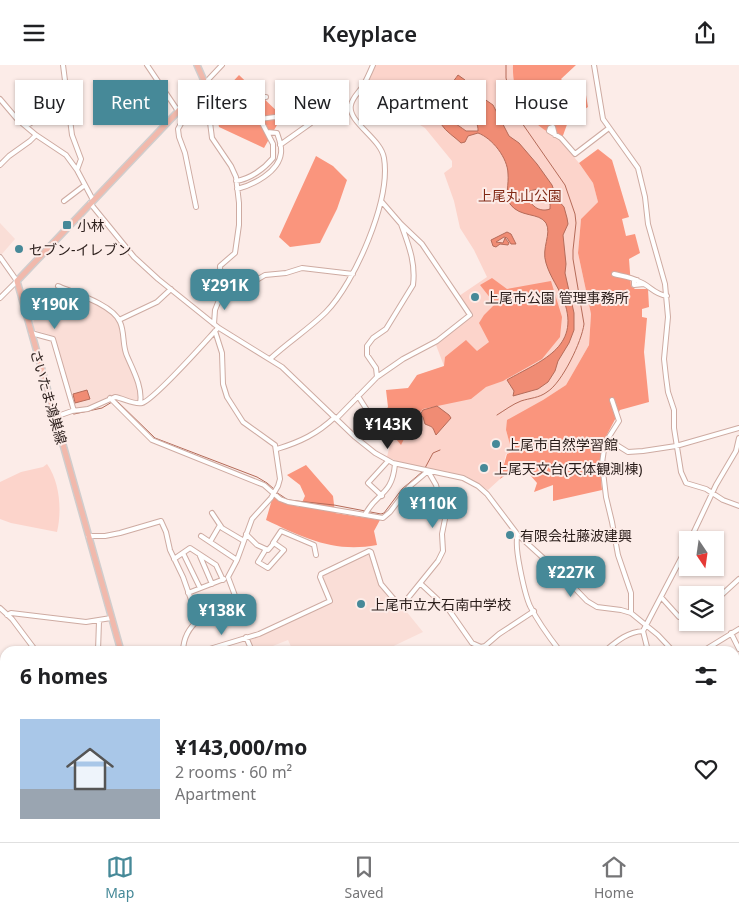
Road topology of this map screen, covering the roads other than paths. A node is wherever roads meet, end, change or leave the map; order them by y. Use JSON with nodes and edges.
{"nodes":[{"id":1,"x":63,"y":65,"type":"edge"},
{"id":2,"x":147,"y":65,"type":"edge"},
{"id":3,"x":197,"y":65,"type":"edge"},
{"id":4,"x":222,"y":65,"type":"edge"},
{"id":5,"x":373,"y":65,"type":"edge"},
{"id":6,"x":594,"y":65,"type":"edge"},
{"id":7,"x":65,"y":80,"type":"edge"},
{"id":8,"x":204,"y":80,"type":"edge"},
{"id":9,"x":208,"y":80,"type":"edge"},
{"id":10,"x":0,"y":99,"type":"edge"},
{"id":11,"x":178,"y":111,"type":"joint"},
{"id":12,"x":265,"y":118,"type":"edge"},
{"id":13,"x":71,"y":125,"type":"edge"},
{"id":14,"x":180,"y":125,"type":"edge"},
{"id":15,"x":210,"y":125,"type":"edge"},
{"id":16,"x":263,"y":125,"type":"edge"},
{"id":17,"x":26,"y":126,"type":"joint"},
{"id":18,"x":609,"y":128,"type":"junction"},
{"id":19,"x":267,"y":132,"type":"junction"},
{"id":20,"x":36,"y":135,"type":"junction"},
{"id":21,"x":555,"y":135,"type":"dead end"},
{"id":22,"x":280,"y":145,"type":"junction"},
{"id":23,"x":0,"y":165,"type":"edge"},
{"id":24,"x":77,"y":170,"type":"junction"},
{"id":25,"x":236,"y":181,"type":"junction"},
{"id":26,"x":85,"y":185,"type":"junction"},
{"id":27,"x":237,"y":189,"type":"junction"},
{"id":28,"x":64,"y":201,"type":"dead end"},
{"id":29,"x":92,"y":201,"type":"junction"},
{"id":30,"x":382,"y":202,"type":"junction"},
{"id":31,"x":196,"y":207,"type":"dead end"},
{"id":32,"x":401,"y":224,"type":"junction"},
{"id":33,"x":0,"y":257,"type":"edge"},
{"id":34,"x":353,"y":274,"type":"junction"},
{"id":35,"x":614,"y":274,"type":"dead end"},
{"id":36,"x":17,"y":281,"type":"junction"},
{"id":37,"x":58,"y":286,"type":"dead end"},
{"id":38,"x":171,"y":289,"type":"junction"},
{"id":39,"x":221,"y":295,"type":"junction"},
{"id":40,"x":667,"y":295,"type":"junction"},
{"id":41,"x":0,"y":298,"type":"edge"},
{"id":42,"x":119,"y":320,"type":"junction"},
{"id":43,"x":214,"y":324,"type":"junction"},
{"id":44,"x":217,"y":329,"type":"junction"},
{"id":45,"x":31,"y":333,"type":"junction"},
{"id":46,"x":270,"y":359,"type":"junction"},
{"id":47,"x":377,"y":377,"type":"junction"},
{"id":48,"x":358,"y":396,"type":"junction"},
{"id":49,"x":110,"y":398,"type":"junction"},
{"id":50,"x":612,"y":400,"type":"dead end"},
{"id":51,"x":140,"y":403,"type":"junction"},
{"id":52,"x":74,"y":411,"type":"junction"},
{"id":53,"x":55,"y":417,"type":"junction"},
{"id":54,"x":335,"y":418,"type":"junction"},
{"id":55,"x":372,"y":418,"type":"dead end"},
{"id":56,"x":739,"y":428,"type":"edge"},
{"id":57,"x":739,"y":438,"type":"edge"},
{"id":58,"x":608,"y":439,"type":"junction"},
{"id":59,"x":676,"y":446,"type":"junction"},
{"id":60,"x":277,"y":449,"type":"junction"},
{"id":61,"x":388,"y":461,"type":"junction"},
{"id":62,"x":395,"y":464,"type":"junction"},
{"id":63,"x":428,"y":471,"type":"junction"},
{"id":64,"x":714,"y":493,"type":"junction"},
{"id":65,"x":273,"y":494,"type":"junction"},
{"id":66,"x":382,"y":496,"type":"junction"},
{"id":67,"x":739,"y":505,"type":"edge"},
{"id":68,"x":212,"y":513,"type":"dead end"},
{"id":69,"x":366,"y":515,"type":"junction"},
{"id":70,"x":220,"y":525,"type":"junction"},
{"id":71,"x":695,"y":531,"type":"edge"},
{"id":72,"x":246,"y":534,"type":"junction"},
{"id":73,"x":88,"y":535,"type":"junction"},
{"id":74,"x":518,"y":535,"type":"junction"},
{"id":75,"x":201,"y":536,"type":"dead end"},
{"id":76,"x":244,"y":541,"type":"junction"},
{"id":77,"x":210,"y":542,"type":"junction"},
{"id":78,"x":273,"y":543,"type":"junction"},
{"id":79,"x":266,"y":549,"type":"junction"},
{"id":80,"x":183,"y":553,"type":"junction"},
{"id":81,"x":200,"y":555,"type":"junction"},
{"id":82,"x":316,"y":555,"type":"dead end"},
{"id":83,"x":174,"y":559,"type":"junction"},
{"id":84,"x":237,"y":559,"type":"junction"},
{"id":85,"x":679,"y":562,"type":"edge"},
{"id":86,"x":228,"y":577,"type":"junction"},
{"id":87,"x":739,"y":579,"type":"edge"},
{"id":88,"x":223,"y":580,"type":"junction"},
{"id":89,"x":212,"y":583,"type":"junction"},
{"id":90,"x":421,"y":583,"type":"junction"},
{"id":91,"x":200,"y":588,"type":"junction"},
{"id":92,"x":188,"y":593,"type":"junction"},
{"id":93,"x":724,"y":593,"type":"edge"},
{"id":94,"x":661,"y":597,"type":"junction"},
{"id":95,"x":0,"y":609,"type":"edge"},
{"id":96,"x":534,"y":611,"type":"junction"},
{"id":97,"x":631,"y":613,"type":"junction"},
{"id":98,"x":7,"y":615,"type":"junction"},
{"id":99,"x":679,"y":617,"type":"edge"},
{"id":100,"x":111,"y":618,"type":"junction"},
{"id":101,"x":201,"y":618,"type":"junction"},
{"id":102,"x":100,"y":621,"type":"junction"},
{"id":103,"x":646,"y":626,"type":"junction"},
{"id":104,"x":739,"y":629,"type":"edge"},
{"id":105,"x":643,"y":631,"type":"junction"},
{"id":106,"x":731,"y":633,"type":"junction"},
{"id":107,"x":246,"y":637,"type":"junction"},
{"id":108,"x":32,"y":646,"type":"edge"},
{"id":109,"x":98,"y":646,"type":"edge"},
{"id":110,"x":119,"y":646,"type":"edge"},
{"id":111,"x":184,"y":646,"type":"edge"},
{"id":112,"x":221,"y":646,"type":"edge"},
{"id":113,"x":250,"y":646,"type":"edge"},
{"id":114,"x":485,"y":646,"type":"joint"},
{"id":115,"x":557,"y":646,"type":"edge"},
{"id":116,"x":611,"y":646,"type":"edge"},
{"id":117,"x":646,"y":646,"type":"edge"},
{"id":118,"x":668,"y":646,"type":"edge"},
{"id":119,"x":711,"y":646,"type":"edge"},
{"id":120,"x":738,"y":646,"type":"edge"}],
"edges":[{"from":1,"to":7,"type":"street"},
{"from":2,"to":11,"type":"street"},
{"from":3,"to":8,"type":"main road"},
{"from":4,"to":9,"type":"street"},
{"from":5,"to":30,"type":"street"},
{"from":6,"to":18,"type":"street"},
{"from":10,"to":17,"type":"street"},
{"from":11,"to":29,"type":"main road"},
{"from":12,"to":22,"type":"street"},
{"from":13,"to":24,"type":"street"},
{"from":14,"to":31,"type":"street"},
{"from":15,"to":25,"type":"street"},
{"from":16,"to":19,"type":"street"},
{"from":17,"to":20,"type":"street"},
{"from":18,"to":21,"type":"street"},
{"from":18,"to":40,"type":"street"},
{"from":19,"to":22,"type":"street"},
{"from":19,"to":25,"type":"street"},
{"from":20,"to":23,"type":"street"},
{"from":20,"to":24,"type":"street"},
{"from":22,"to":27,"type":"street"},
{"from":24,"to":26,"type":"street"},
{"from":25,"to":27,"type":"street"},
{"from":26,"to":28,"type":"street"},
{"from":26,"to":29,"type":"street"},
{"from":27,"to":39,"type":"street"},
{"from":29,"to":36,"type":"main road"},
{"from":29,"to":38,"type":"street"},
{"from":30,"to":32,"type":"street"},
{"from":30,"to":34,"type":"street"},
{"from":32,"to":47,"type":"street"},
{"from":32,"to":47,"type":"street"},
{"from":33,"to":36,"type":"street"},
{"from":34,"to":39,"type":"street"},
{"from":34,"to":46,"type":"street"},
{"from":35,"to":40,"type":"street"},
{"from":36,"to":41,"type":"street"},
{"from":36,"to":45,"type":"main road","name":"さいたま鴻巣線"},
{"from":37,"to":42,"type":"street"},
{"from":38,"to":42,"type":"street"},
{"from":38,"to":43,"type":"street"},
{"from":39,"to":43,"type":"street"},
{"from":40,"to":59,"type":"street"},
{"from":42,"to":51,"type":"street"},
{"from":43,"to":44,"type":"street"},
{"from":44,"to":46,"type":"street"},
{"from":44,"to":51,"type":"street"},
{"from":44,"to":60,"type":"street"},
{"from":45,"to":52,"type":"street"},
{"from":45,"to":53,"type":"main road","name":"さいたま鴻巣線"},
{"from":46,"to":54,"type":"street"},
{"from":47,"to":48,"type":"street"},
{"from":48,"to":54,"type":"street"},
{"from":48,"to":55,"type":"street"},
{"from":49,"to":51,"type":"street"},
{"from":49,"to":52,"type":"street"},
{"from":49,"to":65,"type":"street"},
{"from":50,"to":58,"type":"street"},
{"from":52,"to":53,"type":"street"},
{"from":53,"to":73,"type":"main road","name":"さいたま鴻巣線"},
{"from":54,"to":60,"type":"street"},
{"from":54,"to":61,"type":"street"},
{"from":56,"to":59,"type":"street"},
{"from":57,"to":64,"type":"street"},
{"from":58,"to":59,"type":"street"},
{"from":58,"to":97,"type":"street"},
{"from":59,"to":64,"type":"street"},
{"from":60,"to":65,"type":"street"},
{"from":61,"to":62,"type":"street"},
{"from":61,"to":66,"type":"street"},
{"from":62,"to":63,"type":"street"},
{"from":62,"to":66,"type":"street"},
{"from":63,"to":69,"type":"street"},
{"from":63,"to":74,"type":"street"},
{"from":63,"to":90,"type":"street"},
{"from":64,"to":67,"type":"street"},
{"from":64,"to":71,"type":"street"},
{"from":65,"to":69,"type":"street"},
{"from":65,"to":72,"type":"street"},
{"from":66,"to":69,"type":"street"},
{"from":68,"to":70,"type":"street"},
{"from":70,"to":76,"type":"street"},
{"from":70,"to":77,"type":"street"},
{"from":72,"to":76,"type":"street"},
{"from":72,"to":79,"type":"street"},
{"from":73,"to":83,"type":"street"},
{"from":73,"to":100,"type":"main road","name":"さいたま鴻巣線"},
{"from":74,"to":96,"type":"street"},
{"from":74,"to":97,"type":"street"},
{"from":75,"to":77,"type":"street"},
{"from":76,"to":84,"type":"street"},
{"from":77,"to":84,"type":"street"},
{"from":78,"to":79,"type":"street"},
{"from":78,"to":79,"type":"street"},
{"from":78,"to":82,"type":"street"},
{"from":80,"to":81,"type":"street"},
{"from":80,"to":83,"type":"street"},
{"from":80,"to":91,"type":"street"},
{"from":81,"to":88,"type":"street"},
{"from":81,"to":89,"type":"street"},
{"from":83,"to":92,"type":"street"},
{"from":84,"to":86,"type":"street"},
{"from":85,"to":94,"type":"street"},
{"from":86,"to":88,"type":"street"},
{"from":86,"to":101,"type":"street"},
{"from":87,"to":93,"type":"street"},
{"from":88,"to":89,"type":"street"},
{"from":89,"to":91,"type":"street"},
{"from":90,"to":107,"type":"street"},
{"from":90,"to":114,"type":"street"},
{"from":91,"to":92,"type":"street"},
{"from":92,"to":101,"type":"street"},
{"from":94,"to":99,"type":"street"},
{"from":94,"to":103,"type":"street"},
{"from":95,"to":98,"type":"street"},
{"from":96,"to":114,"type":"street"},
{"from":96,"to":115,"type":"street"},
{"from":97,"to":103,"type":"street"},
{"from":98,"to":102,"type":"street"},
{"from":98,"to":108,"type":"street"},
{"from":100,"to":102,"type":"street"},
{"from":100,"to":110,"type":"main road","name":"さいたま鴻巣線"},
{"from":101,"to":111,"type":"street"},
{"from":102,"to":109,"type":"street"},
{"from":103,"to":105,"type":"street"},
{"from":103,"to":118,"type":"street"},
{"from":104,"to":106,"type":"street"},
{"from":105,"to":116,"type":"street"},
{"from":105,"to":117,"type":"street"},
{"from":106,"to":119,"type":"street"},
{"from":106,"to":120,"type":"street"},
{"from":107,"to":112,"type":"street"},
{"from":107,"to":113,"type":"street"}]}
